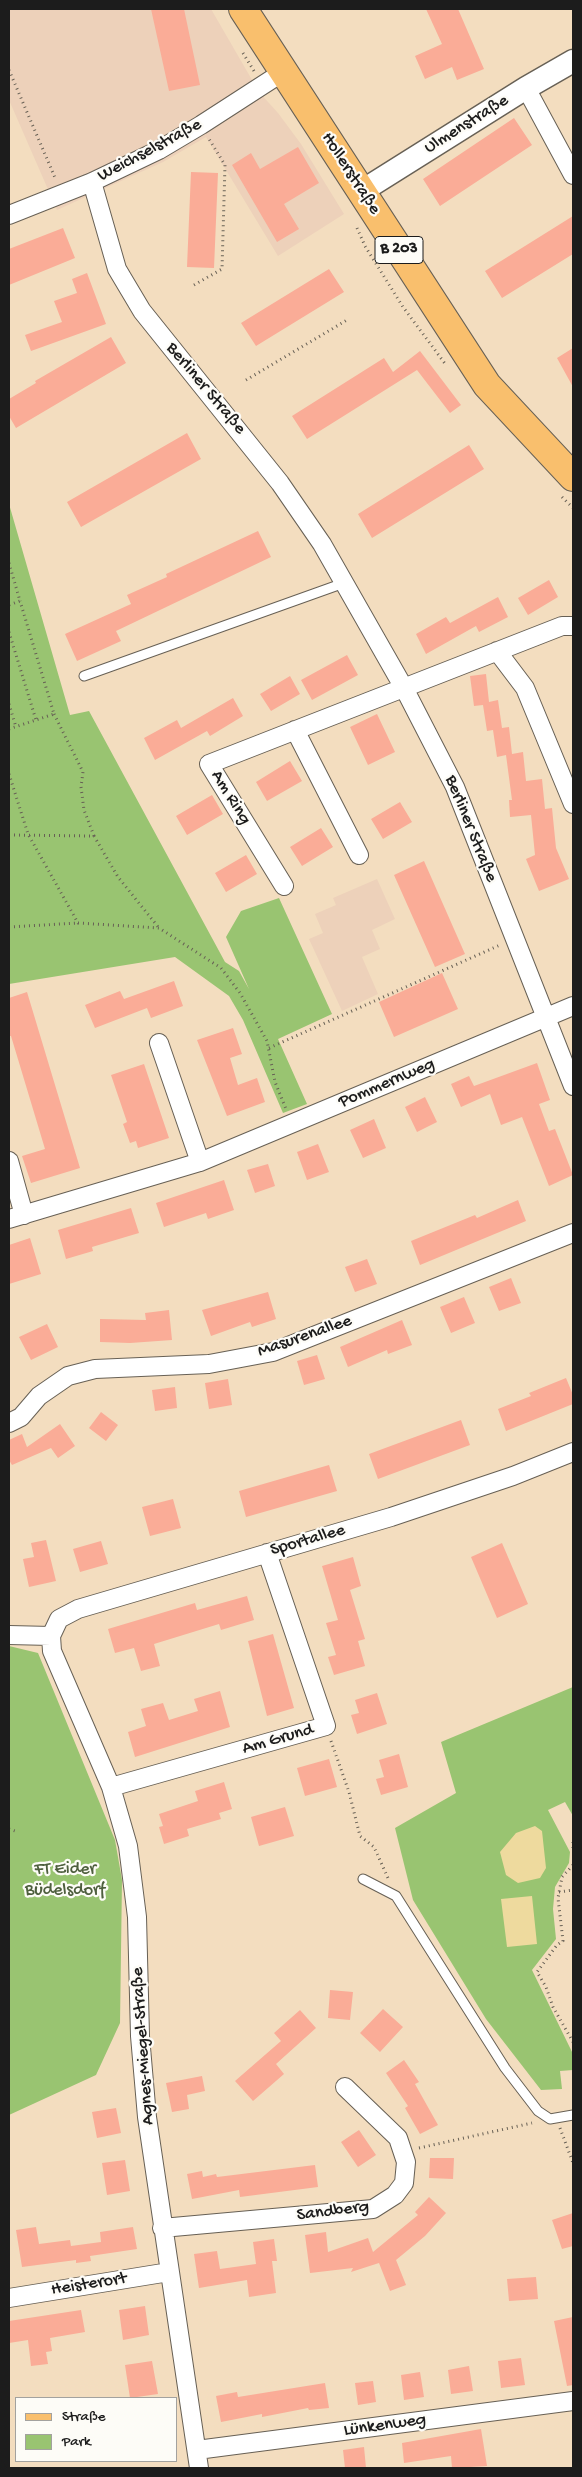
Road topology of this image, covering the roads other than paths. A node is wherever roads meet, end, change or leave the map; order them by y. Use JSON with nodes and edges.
{"nodes":[{"id":1,"x":243,"y":9,"type":"edge"},
{"id":2,"x":573,"y":61,"type":"edge"},
{"id":3,"x":283,"y":72,"type":"junction"},
{"id":4,"x":526,"y":88,"type":"junction"},
{"id":5,"x":573,"y":175,"type":"edge"},
{"id":6,"x":92,"y":182,"type":"junction"},
{"id":7,"x":362,"y":192,"type":"junction"},
{"id":8,"x":9,"y":214,"type":"edge"},
{"id":9,"x":573,"y":477,"type":"edge"},
{"id":10,"x":344,"y":583,"type":"junction"},
{"id":11,"x":573,"y":626,"type":"edge"},
{"id":12,"x":497,"y":652,"type":"junction"},
{"id":13,"x":84,"y":676,"type":"dead end"},
{"id":14,"x":404,"y":688,"type":"junction"},
{"id":15,"x":295,"y":730,"type":"junction"},
{"id":16,"x":573,"y":804,"type":"edge"},
{"id":17,"x":359,"y":855,"type":"dead end"},
{"id":18,"x":284,"y":886,"type":"dead end"},
{"id":19,"x":573,"y":1006,"type":"edge"},
{"id":20,"x":546,"y":1018,"type":"junction"},
{"id":21,"x":159,"y":1043,"type":"dead end"},
{"id":22,"x":573,"y":1086,"type":"edge"},
{"id":23,"x":9,"y":1161,"type":"edge"},
{"id":24,"x":200,"y":1162,"type":"junction"},
{"id":25,"x":16,"y":1217,"type":"edge"},
{"id":26,"x":573,"y":1233,"type":"edge"},
{"id":27,"x":9,"y":1423,"type":"edge"},
{"id":28,"x":573,"y":1452,"type":"edge"},
{"id":29,"x":267,"y":1553,"type":"junction"},
{"id":30,"x":9,"y":1635,"type":"edge"},
{"id":31,"x":51,"y":1636,"type":"junction"},
{"id":32,"x":111,"y":1787,"type":"junction"},
{"id":33,"x":363,"y":1879,"type":"dead end"},
{"id":34,"x":345,"y":2087,"type":"dead end"},
{"id":35,"x":573,"y":2114,"type":"edge"},
{"id":36,"x":162,"y":2228,"type":"junction"},
{"id":37,"x":168,"y":2272,"type":"junction"},
{"id":38,"x":9,"y":2298,"type":"edge"},
{"id":39,"x":573,"y":2401,"type":"edge"},
{"id":40,"x":197,"y":2450,"type":"junction"},
{"id":41,"x":199,"y":2468,"type":"edge"}],
"edges":[{"from":1,"to":3,"type":"main road","name":"Hollerstraße","number":"B 203"},
{"from":2,"to":4,"type":"street","name":"Ulmenstraße"},
{"from":3,"to":6,"type":"street","name":"Weichselstraße"},
{"from":3,"to":7,"type":"main road","name":"Hollerstraße","number":"B 203"},
{"from":4,"to":5,"type":"street"},
{"from":4,"to":7,"type":"street","name":"Ulmenstraße"},
{"from":6,"to":8,"type":"street","name":"Weichselstraße"},
{"from":6,"to":10,"type":"street","name":"Berliner Straße"},
{"from":7,"to":9,"type":"main road","name":"Hollerstraße","number":"B 203"},
{"from":10,"to":13,"type":"lane"},
{"from":10,"to":14,"type":"street","name":"Berliner Straße"},
{"from":11,"to":12,"type":"street","name":"Am Ring"},
{"from":12,"to":14,"type":"street","name":"Am Ring"},
{"from":12,"to":16,"type":"street"},
{"from":14,"to":15,"type":"street","name":"Am Ring"},
{"from":14,"to":20,"type":"street","name":"Berliner Straße"},
{"from":15,"to":17,"type":"street"},
{"from":15,"to":18,"type":"street","name":"Am Ring"},
{"from":19,"to":20,"type":"street","name":"Pommernweg"},
{"from":20,"to":22,"type":"street","name":"Berliner Straße"},
{"from":20,"to":24,"type":"street","name":"Pommernweg"},
{"from":21,"to":24,"type":"street"},
{"from":23,"to":25,"type":"street","name":"Pommernweg"},
{"from":24,"to":25,"type":"street","name":"Pommernweg"},
{"from":26,"to":27,"type":"street","name":"Masurenallee"},
{"from":28,"to":29,"type":"street","name":"Sportallee"},
{"from":29,"to":31,"type":"street","name":"Sportallee"},
{"from":29,"to":32,"type":"street","name":"Am Grund"},
{"from":30,"to":31,"type":"street"},
{"from":31,"to":32,"type":"street","name":"Agnes-Miegel-Straße"},
{"from":32,"to":36,"type":"street","name":"Agnes-Miegel-Straße"},
{"from":33,"to":35,"type":"lane"},
{"from":34,"to":36,"type":"street","name":"Sandberg"},
{"from":36,"to":37,"type":"street","name":"Agnes-Miegel-Straße"},
{"from":37,"to":38,"type":"street","name":"Heisterort"},
{"from":37,"to":40,"type":"street","name":"Agnes-Miegel-Straße"},
{"from":39,"to":40,"type":"street","name":"Lünkenweg"},
{"from":40,"to":41,"type":"street","name":"Agnes-Miegel-Straße"}]}
